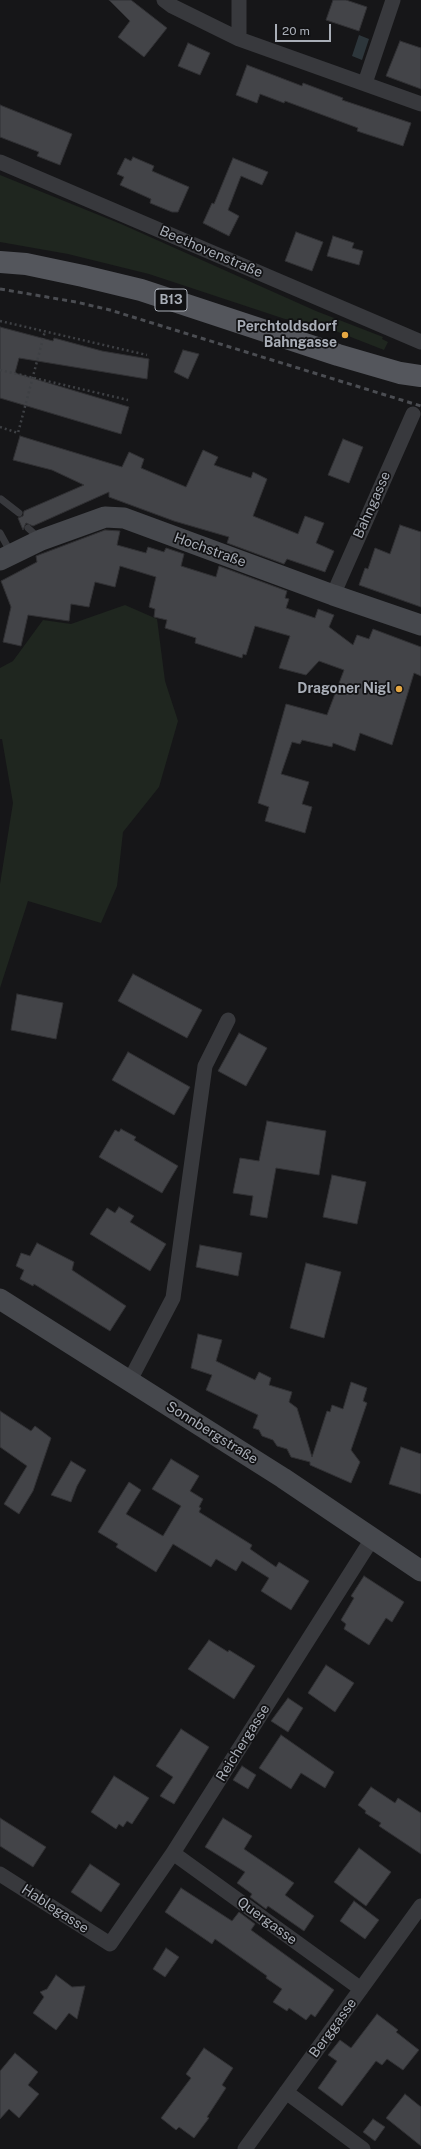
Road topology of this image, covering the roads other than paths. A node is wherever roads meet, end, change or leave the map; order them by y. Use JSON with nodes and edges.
{"nodes":[{"id":1,"x":164,"y":0,"type":"edge"},
{"id":2,"x":238,"y":0,"type":"edge"},
{"id":3,"x":393,"y":0,"type":"edge"},
{"id":4,"x":239,"y":39,"type":"junction"},
{"id":5,"x":365,"y":83,"type":"junction"},
{"id":6,"x":421,"y":104,"type":"edge"},
{"id":7,"x":0,"y":162,"type":"edge"},
{"id":8,"x":0,"y":262,"type":"edge"},
{"id":9,"x":421,"y":342,"type":"edge"},
{"id":10,"x":421,"y":376,"type":"edge"},
{"id":11,"x":412,"y":414,"type":"dead end"},
{"id":12,"x":1,"y":499,"type":"edge"},
{"id":13,"x":19,"y":513,"type":"dead end"},
{"id":14,"x":0,"y":533,"type":"edge"},
{"id":15,"x":6,"y":557,"type":"edge"},
{"id":16,"x":333,"y":595,"type":"junction"},
{"id":17,"x":421,"y":625,"type":"edge"},
{"id":18,"x":228,"y":1020,"type":"dead end"},
{"id":19,"x":0,"y":1299,"type":"edge"},
{"id":20,"x":130,"y":1382,"type":"junction"},
{"id":21,"x":372,"y":1539,"type":"junction"},
{"id":22,"x":421,"y":1571,"type":"edge"},
{"id":23,"x":173,"y":1852,"type":"junction"},
{"id":24,"x":0,"y":1874,"type":"edge"},
{"id":25,"x":421,"y":1906,"type":"edge"},
{"id":26,"x":110,"y":1944,"type":"joint"},
{"id":27,"x":361,"y":1989,"type":"junction"},
{"id":28,"x":286,"y":2092,"type":"junction"},
{"id":29,"x":245,"y":2149,"type":"edge"},
{"id":30,"x":363,"y":2149,"type":"edge"}],
"edges":[{"from":1,"to":4,"type":"street"},
{"from":2,"to":4,"type":"street"},
{"from":3,"to":5,"type":"street"},
{"from":4,"to":5,"type":"street"},
{"from":5,"to":6,"type":"street"},
{"from":7,"to":9,"type":"street","name":"Beethovenstraße"},
{"from":8,"to":10,"type":"main road","number":"B13"},
{"from":11,"to":16,"type":"street","name":"Bahngasse"},
{"from":12,"to":13,"type":"lane"},
{"from":14,"to":15,"type":"lane"},
{"from":15,"to":16,"type":"main road","name":"Hochstraße"},
{"from":16,"to":17,"type":"main road","name":"Hochstraße"},
{"from":18,"to":20,"type":"street"},
{"from":19,"to":20,"type":"main road","name":"Sonnbergstraße"},
{"from":20,"to":21,"type":"main road","name":"Sonnbergstraße"},
{"from":21,"to":22,"type":"main road","name":"Sonnbergstraße"},
{"from":21,"to":23,"type":"street","name":"Reichergasse"},
{"from":23,"to":26,"type":"street","name":"Reichergasse"},
{"from":23,"to":27,"type":"street","name":"Quergasse"},
{"from":24,"to":26,"type":"street","name":"Hablegasse"},
{"from":25,"to":27,"type":"street","name":"Berggasse"},
{"from":27,"to":28,"type":"street","name":"Berggasse"},
{"from":28,"to":29,"type":"street","name":"Berggasse"},
{"from":28,"to":30,"type":"street"}]}
